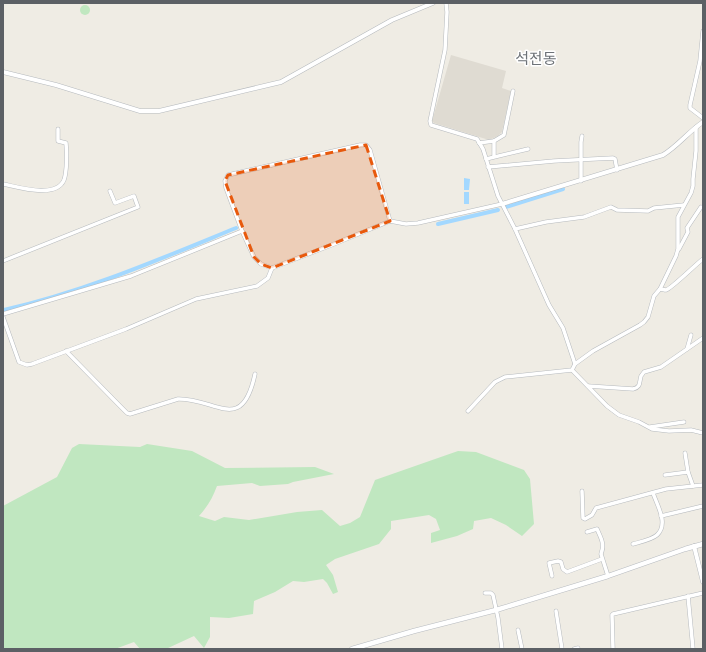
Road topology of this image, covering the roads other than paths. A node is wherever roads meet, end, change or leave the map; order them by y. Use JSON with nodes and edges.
{"nodes":[{"id":1,"x":433,"y":3,"type":"edge"},
{"id":2,"x":446,"y":3,"type":"edge"},
{"id":3,"x":703,"y":31,"type":"edge"},
{"id":4,"x":3,"y":72,"type":"edge"},
{"id":5,"x":514,"y":92,"type":"dead end"},
{"id":6,"x":703,"y":118,"type":"edge"},
{"id":7,"x":703,"y":122,"type":"edge"},
{"id":8,"x":696,"y":128,"type":"junction"},
{"id":9,"x":58,"y":129,"type":"dead end"},
{"id":10,"x":582,"y":136,"type":"dead end"},
{"id":11,"x":494,"y":141,"type":"junction"},
{"id":12,"x":479,"y":143,"type":"junction"},
{"id":13,"x":528,"y":150,"type":"dead end"},
{"id":14,"x":494,"y":156,"type":"junction"},
{"id":15,"x":486,"y":158,"type":"junction"},
{"id":16,"x":580,"y":159,"type":"junction"},
{"id":17,"x":488,"y":167,"type":"junction"},
{"id":18,"x":617,"y":170,"type":"junction"},
{"id":19,"x":581,"y":181,"type":"junction"},
{"id":20,"x":3,"y":184,"type":"edge"},
{"id":21,"x":110,"y":191,"type":"dead end"},
{"id":22,"x":502,"y":204,"type":"junction"},
{"id":23,"x":684,"y":205,"type":"junction"},
{"id":24,"x":701,"y":207,"type":"dead end"},
{"id":25,"x":390,"y":221,"type":"junction"},
{"id":26,"x":515,"y":229,"type":"junction"},
{"id":27,"x":242,"y":231,"type":"junction"},
{"id":28,"x":677,"y":252,"type":"junction"},
{"id":29,"x":703,"y":259,"type":"edge"},
{"id":30,"x":3,"y":261,"type":"edge"},
{"id":31,"x":272,"y":268,"type":"junction"},
{"id":32,"x":660,"y":289,"type":"junction"},
{"id":33,"x":3,"y":314,"type":"edge"},
{"id":34,"x":3,"y":317,"type":"edge"},
{"id":35,"x":691,"y":336,"type":"dead end"},
{"id":36,"x":703,"y":338,"type":"edge"},
{"id":37,"x":687,"y":349,"type":"junction"},
{"id":38,"x":66,"y":351,"type":"junction"},
{"id":39,"x":575,"y":364,"type":"junction"},
{"id":40,"x":572,"y":370,"type":"junction"},
{"id":41,"x":255,"y":374,"type":"dead end"},
{"id":42,"x":588,"y":386,"type":"junction"},
{"id":43,"x":468,"y":411,"type":"dead end"},
{"id":44,"x":684,"y":422,"type":"dead end"},
{"id":45,"x":648,"y":427,"type":"junction"},
{"id":46,"x":703,"y":433,"type":"edge"},
{"id":47,"x":685,"y":453,"type":"dead end"},
{"id":48,"x":688,"y":472,"type":"junction"},
{"id":49,"x":665,"y":476,"type":"dead end"},
{"id":50,"x":693,"y":486,"type":"junction"},
{"id":51,"x":703,"y":486,"type":"edge"},
{"id":52,"x":582,"y":491,"type":"dead end"},
{"id":53,"x":653,"y":493,"type":"junction"},
{"id":54,"x":703,"y":506,"type":"edge"},
{"id":55,"x":662,"y":516,"type":"junction"},
{"id":56,"x":587,"y":532,"type":"dead end"},
{"id":57,"x":633,"y":544,"type":"dead end"},
{"id":58,"x":703,"y":544,"type":"edge"},
{"id":59,"x":694,"y":546,"type":"junction"},
{"id":60,"x":602,"y":559,"type":"junction"},
{"id":61,"x":552,"y":576,"type":"dead end"},
{"id":62,"x":608,"y":576,"type":"junction"},
{"id":63,"x":703,"y":582,"type":"edge"},
{"id":64,"x":486,"y":593,"type":"dead end"},
{"id":65,"x":703,"y":593,"type":"edge"},
{"id":66,"x":688,"y":596,"type":"junction"},
{"id":67,"x":496,"y":610,"type":"junction"},
{"id":68,"x":556,"y":611,"type":"dead end"},
{"id":69,"x":518,"y":630,"type":"dead end"},
{"id":70,"x":352,"y":649,"type":"edge"},
{"id":71,"x":502,"y":649,"type":"edge"},
{"id":72,"x":522,"y":649,"type":"edge"},
{"id":73,"x":562,"y":649,"type":"edge"},
{"id":74,"x":612,"y":649,"type":"edge"},
{"id":75,"x":693,"y":649,"type":"edge"}],
"edges":[{"from":1,"to":4,"type":"street"},
{"from":2,"to":12,"type":"street"},
{"from":3,"to":6,"type":"street"},
{"from":5,"to":11,"type":"street"},
{"from":7,"to":8,"type":"street"},
{"from":8,"to":18,"type":"street"},
{"from":8,"to":23,"type":"street"},
{"from":9,"to":20,"type":"street"},
{"from":10,"to":16,"type":"street"},
{"from":11,"to":12,"type":"street"},
{"from":11,"to":14,"type":"street"},
{"from":12,"to":15,"type":"street"},
{"from":13,"to":14,"type":"street"},
{"from":14,"to":15,"type":"street"},
{"from":15,"to":17,"type":"street"},
{"from":16,"to":17,"type":"street"},
{"from":16,"to":18,"type":"street"},
{"from":16,"to":19,"type":"street"},
{"from":17,"to":22,"type":"street"},
{"from":18,"to":19,"type":"street"},
{"from":19,"to":22,"type":"street"},
{"from":21,"to":30,"type":"street"},
{"from":22,"to":25,"type":"street"},
{"from":22,"to":26,"type":"street"},
{"from":23,"to":26,"type":"street"},
{"from":23,"to":28,"type":"street"},
{"from":24,"to":28,"type":"street"},
{"from":25,"to":27,"type":"street"},
{"from":25,"to":31,"type":"street"},
{"from":26,"to":39,"type":"street"},
{"from":27,"to":31,"type":"street"},
{"from":27,"to":33,"type":"street"},
{"from":28,"to":32,"type":"street"},
{"from":29,"to":32,"type":"street"},
{"from":31,"to":38,"type":"street"},
{"from":32,"to":39,"type":"street"},
{"from":34,"to":38,"type":"street"},
{"from":35,"to":37,"type":"street"},
{"from":36,"to":37,"type":"street"},
{"from":37,"to":42,"type":"street"},
{"from":38,"to":41,"type":"street"},
{"from":39,"to":40,"type":"street"},
{"from":40,"to":42,"type":"street"},
{"from":40,"to":43,"type":"street"},
{"from":42,"to":45,"type":"street"},
{"from":44,"to":45,"type":"street"},
{"from":45,"to":46,"type":"street"},
{"from":47,"to":48,"type":"street"},
{"from":48,"to":49,"type":"street"},
{"from":48,"to":50,"type":"street"},
{"from":50,"to":51,"type":"street"},
{"from":50,"to":53,"type":"street"},
{"from":52,"to":53,"type":"street"},
{"from":53,"to":55,"type":"street"},
{"from":54,"to":55,"type":"street"},
{"from":55,"to":57,"type":"street"},
{"from":56,"to":60,"type":"street"},
{"from":58,"to":59,"type":"main road"},
{"from":59,"to":62,"type":"main road"},
{"from":59,"to":63,"type":"street"},
{"from":60,"to":61,"type":"street"},
{"from":60,"to":62,"type":"street"},
{"from":62,"to":67,"type":"main road"},
{"from":64,"to":67,"type":"street"},
{"from":65,"to":66,"type":"street"},
{"from":66,"to":74,"type":"street"},
{"from":66,"to":75,"type":"street"},
{"from":67,"to":70,"type":"main road"},
{"from":67,"to":71,"type":"street"},
{"from":68,"to":73,"type":"street"},
{"from":69,"to":72,"type":"street"}]}
